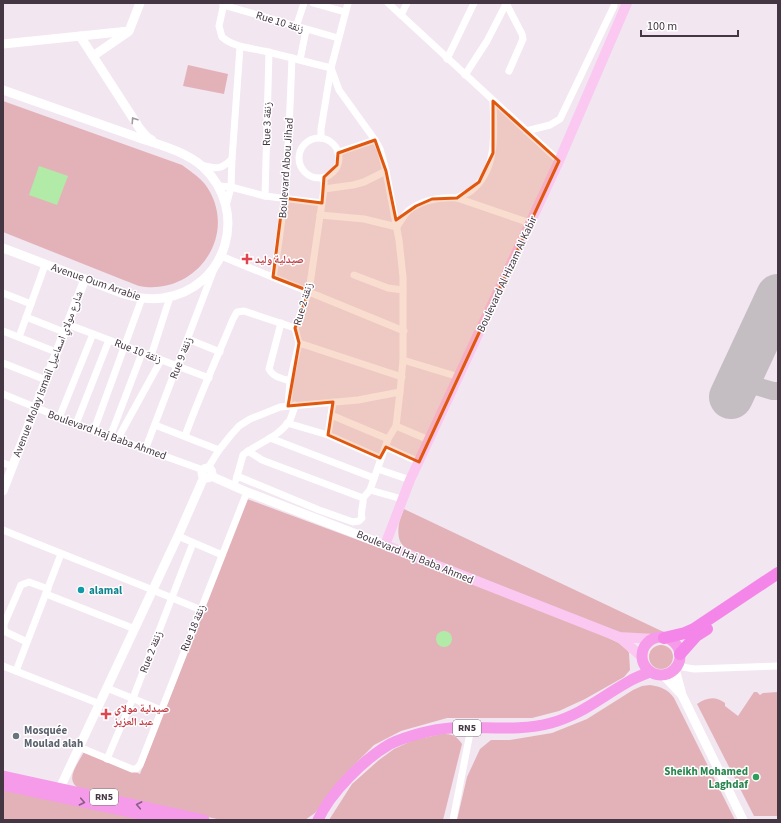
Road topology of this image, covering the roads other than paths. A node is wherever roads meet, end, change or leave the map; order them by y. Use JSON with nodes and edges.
{"nodes":[{"id":1,"x":140,"y":3,"type":"edge"},
{"id":2,"x":304,"y":3,"type":"edge"},
{"id":3,"x":313,"y":3,"type":"edge"},
{"id":4,"x":348,"y":3,"type":"edge"},
{"id":5,"x":388,"y":3,"type":"edge"},
{"id":6,"x":393,"y":3,"type":"edge"},
{"id":7,"x":407,"y":3,"type":"edge"},
{"id":8,"x":474,"y":3,"type":"edge"},
{"id":9,"x":224,"y":4,"type":"edge"},
{"id":10,"x":506,"y":4,"type":"edge"},
{"id":11,"x":610,"y":5,"type":"edge"},
{"id":12,"x":625,"y":7,"type":"edge"},
{"id":13,"x":345,"y":12,"type":"junction"},
{"id":14,"x":399,"y":13,"type":"junction"},
{"id":15,"x":296,"y":27,"type":"junction"},
{"id":16,"x":306,"y":30,"type":"junction"},
{"id":17,"x":129,"y":32,"type":"junction"},
{"id":18,"x":80,"y":36,"type":"junction"},
{"id":19,"x":338,"y":38,"type":"junction"},
{"id":20,"x":3,"y":44,"type":"edge"},
{"id":21,"x":240,"y":47,"type":"junction"},
{"id":22,"x":269,"y":52,"type":"junction"},
{"id":23,"x":93,"y":56,"type":"junction"},
{"id":24,"x":292,"y":58,"type":"junction"},
{"id":25,"x":447,"y":59,"type":"junction"},
{"id":26,"x":300,"y":60,"type":"junction"},
{"id":27,"x":331,"y":68,"type":"junction"},
{"id":28,"x":509,"y":71,"type":"dead end"},
{"id":29,"x":464,"y":75,"type":"junction"},
{"id":30,"x":3,"y":90,"type":"edge"},
{"id":31,"x":493,"y":101,"type":"junction"},
{"id":32,"x":526,"y":131,"type":"junction"},
{"id":33,"x":321,"y":138,"type":"junction"},
{"id":34,"x":375,"y":140,"type":"junction"},
{"id":35,"x":162,"y":146,"type":"junction"},
{"id":36,"x":338,"y":153,"type":"junction"},
{"id":37,"x":288,"y":156,"type":"junction"},
{"id":38,"x":299,"y":156,"type":"junction"},
{"id":39,"x":232,"y":159,"type":"junction"},
{"id":40,"x":559,"y":161,"type":"junction"},
{"id":41,"x":201,"y":165,"type":"junction"},
{"id":42,"x":386,"y":171,"type":"junction"},
{"id":43,"x":324,"y":177,"type":"junction"},
{"id":44,"x":219,"y":186,"type":"junction"},
{"id":45,"x":231,"y":187,"type":"junction"},
{"id":46,"x":324,"y":189,"type":"junction"},
{"id":47,"x":265,"y":196,"type":"junction"},
{"id":48,"x":283,"y":198,"type":"junction"},
{"id":49,"x":457,"y":198,"type":"junction"},
{"id":50,"x":322,"y":203,"type":"junction"},
{"id":51,"x":226,"y":206,"type":"junction"},
{"id":52,"x":320,"y":215,"type":"junction"},
{"id":53,"x":530,"y":223,"type":"junction"},
{"id":54,"x":397,"y":227,"type":"junction"},
{"id":55,"x":3,"y":248,"type":"edge"},
{"id":56,"x":221,"y":255,"type":"junction"},
{"id":57,"x":45,"y":265,"type":"junction"},
{"id":58,"x":216,"y":265,"type":"junction"},
{"id":59,"x":354,"y":275,"type":"dead end"},
{"id":60,"x":273,"y":277,"type":"junction"},
{"id":61,"x":85,"y":279,"type":"junction"},
{"id":62,"x":403,"y":290,"type":"junction"},
{"id":63,"x":309,"y":291,"type":"junction"},
{"id":64,"x":3,"y":293,"type":"edge"},
{"id":65,"x":170,"y":297,"type":"junction"},
{"id":66,"x":142,"y":298,"type":"junction"},
{"id":67,"x":31,"y":304,"type":"junction"},
{"id":68,"x":26,"y":318,"type":"junction"},
{"id":69,"x":281,"y":323,"type":"junction"},
{"id":70,"x":66,"y":328,"type":"junction"},
{"id":71,"x":295,"y":328,"type":"junction"},
{"id":72,"x":3,"y":331,"type":"edge"},
{"id":73,"x":404,"y":331,"type":"junction"},
{"id":74,"x":93,"y":334,"type":"junction"},
{"id":75,"x":19,"y":337,"type":"junction"},
{"id":76,"x":188,"y":339,"type":"junction"},
{"id":77,"x":109,"y":340,"type":"junction"},
{"id":78,"x":299,"y":343,"type":"junction"},
{"id":79,"x":125,"y":346,"type":"junction"},
{"id":80,"x":56,"y":352,"type":"junction"},
{"id":81,"x":220,"y":352,"type":"junction"},
{"id":82,"x":142,"y":353,"type":"junction"},
{"id":83,"x":151,"y":356,"type":"junction"},
{"id":84,"x":161,"y":360,"type":"junction"},
{"id":85,"x":403,"y":360,"type":"junction"},
{"id":86,"x":3,"y":363,"type":"edge"},
{"id":87,"x":177,"y":366,"type":"junction"},
{"id":88,"x":402,"y":377,"type":"junction"},
{"id":89,"x":459,"y":377,"type":"junction"},
{"id":90,"x":209,"y":378,"type":"junction"},
{"id":91,"x":46,"y":380,"type":"junction"},
{"id":92,"x":290,"y":381,"type":"junction"},
{"id":93,"x":400,"y":392,"type":"junction"},
{"id":94,"x":3,"y":394,"type":"edge"},
{"id":95,"x":333,"y":402,"type":"junction"},
{"id":96,"x":291,"y":405,"type":"junction"},
{"id":97,"x":35,"y":408,"type":"junction"},
{"id":98,"x":331,"y":415,"type":"junction"},
{"id":99,"x":59,"y":418,"type":"junction"},
{"id":100,"x":287,"y":423,"type":"junction"},
{"id":101,"x":76,"y":424,"type":"junction"},
{"id":102,"x":155,"y":425,"type":"junction"},
{"id":103,"x":396,"y":426,"type":"junction"},
{"id":104,"x":94,"y":430,"type":"junction"},
{"id":105,"x":328,"y":435,"type":"junction"},
{"id":106,"x":185,"y":436,"type":"junction"},
{"id":107,"x":113,"y":438,"type":"junction"},
{"id":108,"x":270,"y":438,"type":"junction"},
{"id":109,"x":388,"y":439,"type":"junction"},
{"id":110,"x":429,"y":440,"type":"junction"},
{"id":111,"x":386,"y":447,"type":"junction"},
{"id":112,"x":145,"y":450,"type":"junction"},
{"id":113,"x":218,"y":450,"type":"junction"},
{"id":114,"x":248,"y":451,"type":"junction"},
{"id":115,"x":380,"y":458,"type":"junction"},
{"id":116,"x":419,"y":462,"type":"junction"},
{"id":117,"x":3,"y":463,"type":"edge"},
{"id":118,"x":12,"y":466,"type":"junction"},
{"id":119,"x":378,"y":469,"type":"junction"},
{"id":120,"x":206,"y":473,"type":"junction"},
{"id":121,"x":237,"y":476,"type":"junction"},
{"id":122,"x":374,"y":478,"type":"junction"},
{"id":123,"x":410,"y":480,"type":"junction"},
{"id":124,"x":234,"y":486,"type":"junction"},
{"id":125,"x":3,"y":490,"type":"edge"},
{"id":126,"x":370,"y":490,"type":"junction"},
{"id":127,"x":247,"y":492,"type":"junction"},
{"id":128,"x":363,"y":498,"type":"junction"},
{"id":129,"x":402,"y":499,"type":"junction"},
{"id":130,"x":3,"y":530,"type":"edge"},
{"id":131,"x":178,"y":536,"type":"junction"},
{"id":132,"x":193,"y":544,"type":"junction"},
{"id":133,"x":385,"y":545,"type":"junction"},
{"id":134,"x":61,"y":554,"type":"junction"},
{"id":135,"x":222,"y":555,"type":"junction"},
{"id":136,"x":778,"y":573,"type":"edge"},
{"id":137,"x":778,"y":582,"type":"edge"},
{"id":138,"x":154,"y":590,"type":"junction"},
{"id":139,"x":47,"y":592,"type":"junction"},
{"id":140,"x":172,"y":598,"type":"junction"},
{"id":141,"x":201,"y":610,"type":"junction"},
{"id":142,"x":135,"y":630,"type":"junction"},
{"id":143,"x":619,"y":637,"type":"junction"},
{"id":144,"x":659,"y":638,"type":"junction"},
{"id":145,"x":27,"y":642,"type":"junction"},
{"id":146,"x":642,"y":658,"type":"junction"},
{"id":147,"x":678,"y":662,"type":"junction"},
{"id":148,"x":3,"y":666,"type":"edge"},
{"id":149,"x":778,"y":666,"type":"edge"},
{"id":150,"x":16,"y":671,"type":"junction"},
{"id":151,"x":650,"y":672,"type":"junction"},
{"id":152,"x":663,"y":675,"type":"junction"},
{"id":153,"x":628,"y":681,"type":"junction"},
{"id":154,"x":107,"y":688,"type":"junction"},
{"id":155,"x":682,"y":695,"type":"junction"},
{"id":156,"x":133,"y":698,"type":"junction"},
{"id":157,"x":100,"y":704,"type":"junction"},
{"id":158,"x":161,"y":710,"type":"junction"},
{"id":159,"x":471,"y":728,"type":"junction"},
{"id":160,"x":80,"y":747,"type":"junction"},
{"id":161,"x":107,"y":759,"type":"junction"},
{"id":162,"x":3,"y":776,"type":"edge"},
{"id":163,"x":3,"y":785,"type":"edge"},
{"id":164,"x":58,"y":792,"type":"junction"},
{"id":165,"x":323,"y":809,"type":"junction"},
{"id":166,"x":168,"y":820,"type":"edge"},
{"id":167,"x":204,"y":820,"type":"edge"},
{"id":168,"x":312,"y":820,"type":"edge"},
{"id":169,"x":318,"y":820,"type":"edge"},
{"id":170,"x":453,"y":820,"type":"edge"},
{"id":171,"x":743,"y":820,"type":"edge"}],
"edges":[{"from":1,"to":17,"type":"street"},
{"from":2,"to":15,"type":"street"},
{"from":3,"to":13,"type":"street"},
{"from":4,"to":13,"type":"street"},
{"from":5,"to":14,"type":"street"},
{"from":6,"to":14,"type":"street"},
{"from":7,"to":14,"type":"street"},
{"from":8,"to":25,"type":"street"},
{"from":9,"to":15,"type":"street","name":"Rue 10 زنقة"},
{"from":9,"to":21,"type":"street"},
{"from":10,"to":28,"type":"street"},
{"from":10,"to":29,"type":"street"},
{"from":11,"to":12,"type":"street"},
{"from":11,"to":32,"type":"street"},
{"from":12,"to":40,"type":"main road","name":"Boulevard Al Hizam Al Kabir"},
{"from":13,"to":19,"type":"street"},
{"from":14,"to":25,"type":"street"},
{"from":15,"to":16,"type":"street","name":"Rue 10 زنقة"},
{"from":16,"to":19,"type":"street","name":"Rue 10 زنقة"},
{"from":16,"to":26,"type":"street"},
{"from":17,"to":18,"type":"street"},
{"from":17,"to":23,"type":"street"},
{"from":18,"to":20,"type":"street"},
{"from":18,"to":23,"type":"street"},
{"from":19,"to":27,"type":"street"},
{"from":21,"to":22,"type":"street"},
{"from":21,"to":39,"type":"street"},
{"from":22,"to":24,"type":"street"},
{"from":22,"to":47,"type":"street","name":"Rue 3 زنقة"},
{"from":35,"to":23,"type":"street","one_way":true},
{"from":24,"to":26,"type":"street"},
{"from":24,"to":37,"type":"street","name":"Boulevard Abou Jihad"},
{"from":25,"to":29,"type":"street"},
{"from":26,"to":27,"type":"street"},
{"from":27,"to":33,"type":"street"},
{"from":27,"to":34,"type":"street"},
{"from":29,"to":31,"type":"street"},
{"from":30,"to":35,"type":"street"},
{"from":31,"to":32,"type":"street"},
{"from":31,"to":49,"type":"street"},
{"from":32,"to":40,"type":"street"},
{"from":33,"to":36,"type":"street"},
{"from":33,"to":38,"type":"street"},
{"from":34,"to":36,"type":"street"},
{"from":34,"to":42,"type":"street"},
{"from":35,"to":41,"type":"street","name":"Avenue Oum Arrabie"},
{"from":36,"to":43,"type":"street"},
{"from":37,"to":38,"type":"street"},
{"from":37,"to":48,"type":"street","name":"Boulevard Abou Jihad"},
{"from":38,"to":43,"type":"street"},
{"from":39,"to":41,"type":"street"},
{"from":39,"to":45,"type":"street"},
{"from":40,"to":53,"type":"main road","name":"Boulevard Al Hizam Al Kabir"},
{"from":41,"to":44,"type":"street","name":"Avenue Oum Arrabie"},
{"from":42,"to":46,"type":"street"},
{"from":42,"to":54,"type":"street"},
{"from":43,"to":46,"type":"street","name":"Rue 2 زنقة"},
{"from":44,"to":45,"type":"street"},
{"from":44,"to":51,"type":"street","name":"Avenue Oum Arrabie"},
{"from":45,"to":47,"type":"street"},
{"from":45,"to":51,"type":"street"},
{"from":46,"to":50,"type":"street","name":"Rue 2 زنقة"},
{"from":47,"to":48,"type":"street"},
{"from":48,"to":50,"type":"street"},
{"from":48,"to":60,"type":"street","name":"Boulevard Abou Jihad"},
{"from":49,"to":53,"type":"street"},
{"from":49,"to":54,"type":"street"},
{"from":50,"to":52,"type":"street","name":"Rue 2 زنقة"},
{"from":51,"to":56,"type":"street","name":"Avenue Oum Arrabie"},
{"from":52,"to":54,"type":"street"},
{"from":52,"to":63,"type":"street","name":"Rue 2 زنقة"},
{"from":53,"to":89,"type":"main road","name":"Boulevard Al Hizam Al Kabir"},
{"from":54,"to":62,"type":"street"},
{"from":55,"to":57,"type":"street","name":"Avenue Oum Arrabie"},
{"from":56,"to":58,"type":"street","name":"Avenue Oum Arrabie"},
{"from":56,"to":60,"type":"street"},
{"from":57,"to":61,"type":"street","name":"Avenue Oum Arrabie"},
{"from":57,"to":67,"type":"street"},
{"from":58,"to":65,"type":"street","name":"Avenue Oum Arrabie"},
{"from":58,"to":76,"type":"street","name":"Rue 9 زنقة"},
{"from":59,"to":62,"type":"street"},
{"from":60,"to":63,"type":"street"},
{"from":61,"to":66,"type":"street","name":"Avenue Oum Arrabie"},
{"from":61,"to":70,"type":"street","name":"Avenue Molay Ismail شارع مولاي اسماعيل"},
{"from":62,"to":73,"type":"street"},
{"from":63,"to":71,"type":"street","name":"Rue 2 زنقة"},
{"from":63,"to":73,"type":"street"},
{"from":64,"to":67,"type":"street"},
{"from":65,"to":66,"type":"street","name":"Avenue Oum Arrabie"},
{"from":65,"to":83,"type":"street"},
{"from":66,"to":79,"type":"street"},
{"from":67,"to":68,"type":"street"},
{"from":68,"to":70,"type":"street","name":"Rue 10 زنقة"},
{"from":68,"to":75,"type":"street"},
{"from":69,"to":71,"type":"street"},
{"from":69,"to":81,"type":"street"},
{"from":69,"to":92,"type":"street"},
{"from":70,"to":74,"type":"street","name":"Rue 10 زنقة"},
{"from":70,"to":80,"type":"street","name":"Avenue Molay Ismail شارع مولاي اسماعيل"},
{"from":71,"to":78,"type":"street","name":"Rue 2 زنقة"},
{"from":72,"to":75,"type":"street"},
{"from":73,"to":85,"type":"street"},
{"from":74,"to":77,"type":"street","name":"Rue 10 زنقة"},
{"from":74,"to":99,"type":"street"},
{"from":75,"to":80,"type":"street"},
{"from":76,"to":81,"type":"street"},
{"from":76,"to":87,"type":"street","name":"Rue 9 زنقة"},
{"from":77,"to":79,"type":"street","name":"Rue 10 زنقة"},
{"from":77,"to":101,"type":"street"},
{"from":78,"to":88,"type":"street"},
{"from":78,"to":92,"type":"street","name":"Rue 2 زنقة"},
{"from":79,"to":82,"type":"street","name":"Rue 10 زنقة"},
{"from":79,"to":104,"type":"street"},
{"from":80,"to":91,"type":"street","name":"Avenue Molay Ismail شارع مولاي اسماعيل"},
{"from":81,"to":90,"type":"street"},
{"from":82,"to":83,"type":"street","name":"Rue 10 زنقة"},
{"from":82,"to":107,"type":"street"},
{"from":83,"to":84,"type":"street","name":"Rue 10 زنقة"},
{"from":84,"to":87,"type":"street","name":"Rue 10 زنقة"},
{"from":84,"to":107,"type":"street"},
{"from":85,"to":88,"type":"street"},
{"from":85,"to":89,"type":"street"},
{"from":86,"to":91,"type":"street"},
{"from":87,"to":90,"type":"street","name":"Rue 10 زنقة"},
{"from":87,"to":102,"type":"street","name":"Rue 9 زنقة"},
{"from":88,"to":93,"type":"street"},
{"from":89,"to":110,"type":"main road","name":"Boulevard Al Hizam Al Kabir"},
{"from":90,"to":106,"type":"street"},
{"from":91,"to":97,"type":"street","name":"Avenue Molay Ismail شارع مولاي اسماعيل"},
{"from":92,"to":96,"type":"street","name":"Rue 2 زنقة"},
{"from":93,"to":95,"type":"street"},
{"from":93,"to":103,"type":"street"},
{"from":94,"to":97,"type":"street","name":"Boulevard Haj Baba Ahmed"},
{"from":95,"to":96,"type":"street"},
{"from":95,"to":98,"type":"street"},
{"from":96,"to":100,"type":"street","name":"Rue 2 زنقة"},
{"from":96,"to":113,"type":"street"},
{"from":97,"to":99,"type":"street","name":"Boulevard Haj Baba Ahmed"},
{"from":97,"to":118,"type":"street","name":"Avenue Molay Ismail شارع مولاي اسماعيل"},
{"from":98,"to":105,"type":"street"},
{"from":98,"to":109,"type":"street"},
{"from":99,"to":101,"type":"street","name":"Boulevard Haj Baba Ahmed"},
{"from":100,"to":105,"type":"street"},
{"from":100,"to":108,"type":"street"},
{"from":101,"to":104,"type":"street","name":"Boulevard Haj Baba Ahmed"},
{"from":102,"to":106,"type":"street"},
{"from":102,"to":112,"type":"street","name":"Rue 9 زنقة"},
{"from":103,"to":109,"type":"street"},
{"from":103,"to":110,"type":"street"},
{"from":104,"to":107,"type":"street","name":"Boulevard Haj Baba Ahmed"},
{"from":105,"to":115,"type":"street"},
{"from":106,"to":113,"type":"street"},
{"from":107,"to":112,"type":"street","name":"Boulevard Haj Baba Ahmed"},
{"from":108,"to":114,"type":"street"},
{"from":108,"to":122,"type":"street"},
{"from":109,"to":111,"type":"street"},
{"from":110,"to":116,"type":"main road","name":"Boulevard Al Hizam Al Kabir"},
{"from":111,"to":115,"type":"street"},
{"from":111,"to":116,"type":"street"},
{"from":112,"to":120,"type":"street","name":"Boulevard Haj Baba Ahmed"},
{"from":113,"to":120,"type":"street"},
{"from":114,"to":121,"type":"street"},
{"from":114,"to":128,"type":"street"},
{"from":115,"to":119,"type":"street"},
{"from":116,"to":123,"type":"main road","name":"Boulevard Al Hizam Al Kabir"},
{"from":117,"to":118,"type":"street"},
{"from":118,"to":125,"type":"street","name":"Avenue Molay Ismail شارع مولاي اسماعيل"},
{"from":119,"to":122,"type":"street"},
{"from":119,"to":123,"type":"street"},
{"from":120,"to":124,"type":"street","name":"Boulevard Haj Baba Ahmed"},
{"from":120,"to":131,"type":"street"},
{"from":121,"to":124,"type":"street"},
{"from":121,"to":128,"type":"street"},
{"from":122,"to":126,"type":"street"},
{"from":123,"to":129,"type":"main road","name":"Boulevard Al Hizam Al Kabir"},
{"from":124,"to":127,"type":"street","name":"Boulevard Haj Baba Ahmed"},
{"from":126,"to":128,"type":"street"},
{"from":126,"to":129,"type":"street"},
{"from":127,"to":133,"type":"street","name":"Boulevard Haj Baba Ahmed"},
{"from":127,"to":135,"type":"street","name":"Rue 18 زنقة"},
{"from":129,"to":133,"type":"main road","name":"Boulevard Al Hizam Al Kabir"},
{"from":130,"to":134,"type":"street"},
{"from":131,"to":132,"type":"street"},
{"from":131,"to":138,"type":"street"},
{"from":132,"to":135,"type":"street"},
{"from":132,"to":140,"type":"street","name":"Rue 2 زنقة"},
{"from":133,"to":143,"type":"main road","name":"Boulevard Haj Baba Ahmed"},
{"from":134,"to":138,"type":"street"},
{"from":134,"to":139,"type":"street"},
{"from":135,"to":141,"type":"street","name":"Rue 18 زنقة"},
{"from":136,"to":144,"type":"highway"},
{"from":137,"to":147,"type":"highway"},
{"from":138,"to":140,"type":"street"},
{"from":138,"to":142,"type":"street"},
{"from":139,"to":142,"type":"street"},
{"from":139,"to":145,"type":"street"},
{"from":139,"to":145,"type":"street"},
{"from":140,"to":141,"type":"street"},
{"from":140,"to":156,"type":"street","name":"Rue 2 زنقة"},
{"from":141,"to":158,"type":"street","name":"Rue 18 زنقة"},
{"from":142,"to":154,"type":"street"},
{"from":143,"to":144,"type":"main road"},
{"from":143,"to":146,"type":"main road"},
{"from":144,"to":146,"type":"main road","number":"RN5"},
{"from":144,"to":147,"type":"main road"},
{"from":145,"to":150,"type":"street"},
{"from":146,"to":151,"type":"main road"},
{"from":146,"to":153,"type":"main road","number":"RN5"},
{"from":147,"to":149,"type":"street"},
{"from":147,"to":152,"type":"main road"},
{"from":147,"to":155,"type":"street"},
{"from":148,"to":150,"type":"street"},
{"from":150,"to":157,"type":"street"},
{"from":151,"to":152,"type":"main road"},
{"from":151,"to":153,"type":"main road","number":"RN5"},
{"from":152,"to":155,"type":"street"},
{"from":153,"to":159,"type":"main road","number":"RN5"},
{"from":154,"to":156,"type":"street"},
{"from":154,"to":157,"type":"street"},
{"from":155,"to":171,"type":"street"},
{"from":156,"to":158,"type":"street"},
{"from":156,"to":161,"type":"street","name":"Rue 2 زنقة"},
{"from":157,"to":160,"type":"street"},
{"from":158,"to":161,"type":"street","name":"Rue 18 زنقة"},
{"from":159,"to":165,"type":"main road","number":"RN5"},
{"from":159,"to":170,"type":"street"},
{"from":160,"to":161,"type":"street"},
{"from":160,"to":164,"type":"street"},
{"from":162,"to":164,"type":"main road","number":"RN5"},
{"from":163,"to":164,"type":"main road","number":"RN5"},
{"from":164,"to":166,"type":"main road","number":"RN5","one_way":true},
{"from":167,"to":164,"type":"main road","number":"RN5","one_way":true},
{"from":165,"to":168,"type":"main road","number":"RN5"},
{"from":165,"to":169,"type":"main road","number":"RN5"}]}
